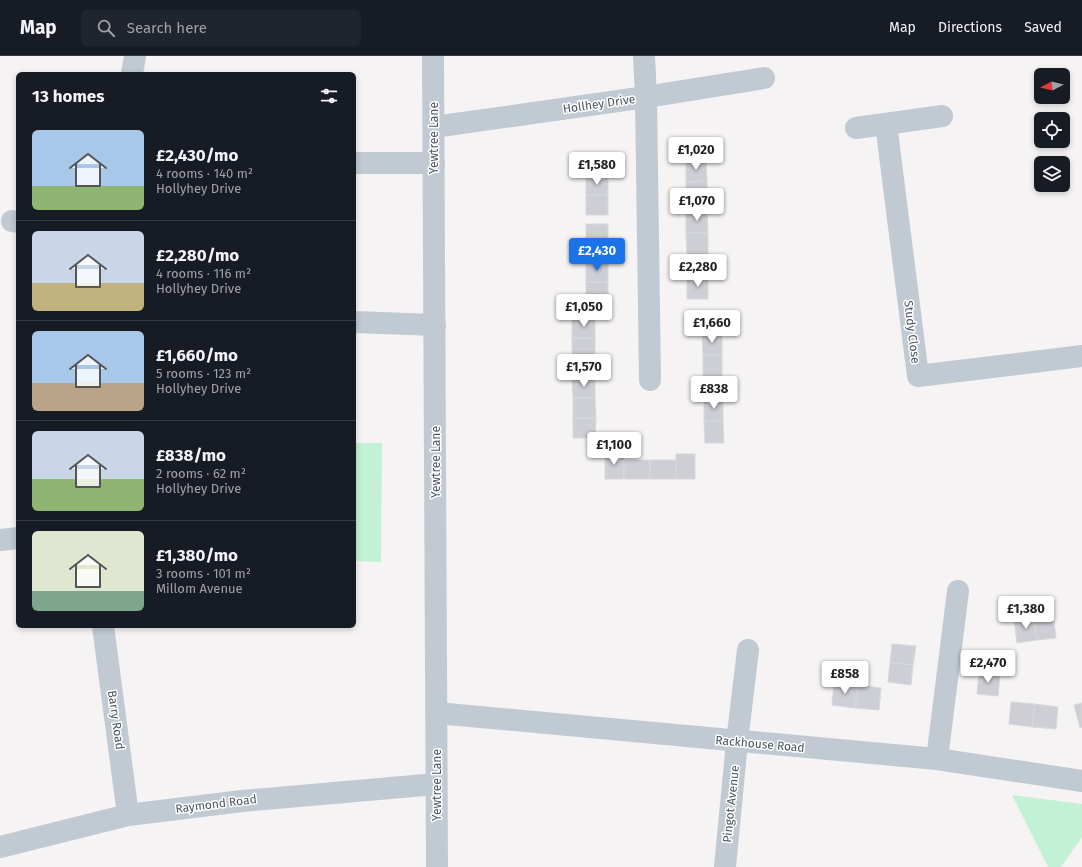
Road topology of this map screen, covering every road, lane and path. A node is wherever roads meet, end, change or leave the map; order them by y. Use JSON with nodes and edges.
{"nodes":[{"id":1,"x":134,"y":56,"type":"edge"},
{"id":2,"x":434,"y":56,"type":"edge"},
{"id":3,"x":644,"y":56,"type":"edge"},
{"id":4,"x":132,"y":72,"type":"edge"},
{"id":5,"x":764,"y":78,"type":"dead end"},
{"id":6,"x":646,"y":97,"type":"junction"},
{"id":7,"x":942,"y":116,"type":"dead end"},
{"id":8,"x":886,"y":124,"type":"junction"},
{"id":9,"x":434,"y":127,"type":"junction"},
{"id":10,"x":856,"y":128,"type":"dead end"},
{"id":11,"x":356,"y":163,"type":"edge"},
{"id":12,"x":434,"y":164,"type":"junction"},
{"id":13,"x":356,"y":322,"type":"edge"},
{"id":14,"x":435,"y":325,"type":"junction"},
{"id":15,"x":1082,"y":356,"type":"edge"},
{"id":16,"x":650,"y":380,"type":"dead end"},
{"id":17,"x":16,"y":538,"type":"edge"},
{"id":18,"x":0,"y":540,"type":"edge"},
{"id":19,"x":958,"y":591,"type":"dead end"},
{"id":20,"x":103,"y":628,"type":"edge"},
{"id":21,"x":748,"y":650,"type":"dead end"},
{"id":22,"x":437,"y":712,"type":"junction"},
{"id":23,"x":737,"y":742,"type":"junction"},
{"id":24,"x":937,"y":759,"type":"junction"},
{"id":25,"x":1082,"y":781,"type":"edge"},
{"id":26,"x":436,"y":784,"type":"junction"},
{"id":27,"x":128,"y":815,"type":"junction"},
{"id":28,"x":0,"y":847,"type":"edge"},
{"id":29,"x":437,"y":867,"type":"edge"},
{"id":30,"x":725,"y":867,"type":"edge"}],
"edges":[{"from":1,"to":4,"type":"street"},
{"from":2,"to":9,"type":"street","name":"Yewtree Lane"},
{"from":3,"to":6,"type":"street"},
{"from":5,"to":6,"type":"street","name":"Hollhey Drive"},
{"from":6,"to":9,"type":"street","name":"Hollhey Drive"},
{"from":6,"to":16,"type":"street"},
{"from":7,"to":8,"type":"street"},
{"from":8,"to":10,"type":"street"},
{"from":8,"to":15,"type":"street","name":"Study Close"},
{"from":9,"to":12,"type":"street","name":"Yewtree Lane"},
{"from":11,"to":12,"type":"street"},
{"from":12,"to":14,"type":"street","name":"Yewtree Lane"},
{"from":13,"to":14,"type":"street"},
{"from":14,"to":22,"type":"street","name":"Yewtree Lane"},
{"from":17,"to":18,"type":"street"},
{"from":19,"to":24,"type":"street"},
{"from":20,"to":27,"type":"street","name":"Barry Road"},
{"from":21,"to":23,"type":"street","name":"Pingot Avenue"},
{"from":22,"to":23,"type":"street","name":"Rackhouse Road"},
{"from":22,"to":26,"type":"street","name":"Yewtree Lane"},
{"from":23,"to":24,"type":"street","name":"Rackhouse Road"},
{"from":23,"to":30,"type":"street","name":"Pingot Avenue"},
{"from":24,"to":25,"type":"street","name":"Rackhouse Road"},
{"from":26,"to":27,"type":"street","name":"Raymond Road"},
{"from":26,"to":29,"type":"street","name":"Yewtree Lane"},
{"from":27,"to":28,"type":"street","name":"Raymond Road"}]}
